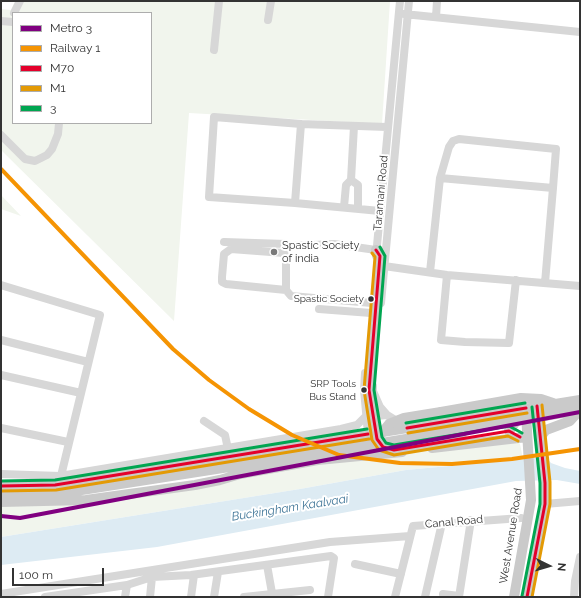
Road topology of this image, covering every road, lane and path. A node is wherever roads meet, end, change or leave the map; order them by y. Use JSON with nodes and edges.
{"nodes":[{"id":1,"x":20,"y":1,"type":"edge"},
{"id":2,"x":219,"y":1,"type":"edge"},
{"id":3,"x":271,"y":1,"type":"edge"},
{"id":4,"x":400,"y":1,"type":"edge"},
{"id":5,"x":409,"y":1,"type":"edge"},
{"id":6,"x":438,"y":1,"type":"edge"},
{"id":7,"x":15,"y":12,"type":"edge"},
{"id":8,"x":403,"y":14,"type":"junction"},
{"id":9,"x":436,"y":17,"type":"junction"},
{"id":10,"x":268,"y":20,"type":"dead end"},
{"id":11,"x":580,"y":32,"type":"edge"},
{"id":12,"x":214,"y":50,"type":"dead end"},
{"id":13,"x":59,"y":124,"type":"edge"},
{"id":14,"x":301,"y":124,"type":"junction"},
{"id":15,"x":354,"y":126,"type":"junction"},
{"id":16,"x":387,"y":128,"type":"junction"},
{"id":17,"x":1,"y":135,"type":"edge"},
{"id":18,"x":440,"y":178,"type":"junction"},
{"id":19,"x":351,"y":180,"type":"junction"},
{"id":20,"x":553,"y":188,"type":"junction"},
{"id":21,"x":295,"y":203,"type":"junction"},
{"id":22,"x":344,"y":207,"type":"junction"},
{"id":23,"x":358,"y":209,"type":"junction"},
{"id":24,"x":380,"y":211,"type":"junction"},
{"id":25,"x":224,"y":242,"type":"dead end"},
{"id":26,"x":376,"y":250,"type":"junction"},
{"id":27,"x":384,"y":266,"type":"junction"},
{"id":28,"x":430,"y":272,"type":"junction"},
{"id":29,"x":447,"y":275,"type":"junction"},
{"id":30,"x":516,"y":280,"type":"junction"},
{"id":31,"x":545,"y":283,"type":"junction"},
{"id":32,"x":1,"y":285,"type":"edge"},
{"id":33,"x":580,"y":286,"type":"edge"},
{"id":34,"x":286,"y":290,"type":"junction"},
{"id":35,"x":372,"y":302,"type":"junction"},
{"id":36,"x":319,"y":309,"type":"dead end"},
{"id":37,"x":371,"y":313,"type":"junction"},
{"id":38,"x":1,"y":340,"type":"edge"},
{"id":39,"x":88,"y":362,"type":"junction"},
{"id":40,"x":1,"y":375,"type":"edge"},
{"id":41,"x":81,"y":393,"type":"junction"},
{"id":42,"x":580,"y":400,"type":"edge"},
{"id":43,"x":540,"y":403,"type":"junction"},
{"id":44,"x":526,"y":408,"type":"junction"},
{"id":45,"x":580,"y":410,"type":"edge"},
{"id":46,"x":387,"y":415,"type":"junction"},
{"id":47,"x":538,"y":417,"type":"junction"},
{"id":48,"x":365,"y":418,"type":"junction"},
{"id":49,"x":522,"y":420,"type":"junction"},
{"id":50,"x":204,"y":421,"type":"dead end"},
{"id":51,"x":1,"y":428,"type":"edge"},
{"id":52,"x":407,"y":428,"type":"junction"},
{"id":53,"x":509,"y":431,"type":"junction"},
{"id":54,"x":368,"y":434,"type":"junction"},
{"id":55,"x":524,"y":437,"type":"junction"},
{"id":56,"x":378,"y":439,"type":"junction"},
{"id":57,"x":539,"y":439,"type":"junction"},
{"id":58,"x":68,"y":442,"type":"junction"},
{"id":59,"x":227,"y":458,"type":"junction"},
{"id":60,"x":205,"y":466,"type":"junction"},
{"id":61,"x":242,"y":469,"type":"junction"},
{"id":62,"x":1,"y":474,"type":"edge"},
{"id":63,"x":60,"y":480,"type":"junction"},
{"id":64,"x":1,"y":495,"type":"edge"},
{"id":65,"x":580,"y":501,"type":"edge"},
{"id":66,"x":545,"y":504,"type":"junction"},
{"id":67,"x":521,"y":518,"type":"dead end"},
{"id":68,"x":471,"y":520,"type":"junction"},
{"id":69,"x":442,"y":523,"type":"junction"},
{"id":70,"x":410,"y":536,"type":"junction"},
{"id":71,"x":580,"y":557,"type":"edge"},
{"id":72,"x":355,"y":564,"type":"dead end"},
{"id":73,"x":267,"y":565,"type":"junction"},
{"id":74,"x":218,"y":572,"type":"junction"},
{"id":75,"x":401,"y":574,"type":"junction"},
{"id":76,"x":194,"y":575,"type":"junction"},
{"id":77,"x":152,"y":577,"type":"junction"},
{"id":78,"x":127,"y":585,"type":"junction"},
{"id":79,"x":106,"y":588,"type":"junction"},
{"id":80,"x":310,"y":590,"type":"dead end"},
{"id":81,"x":272,"y":593,"type":"junction"},
{"id":82,"x":1,"y":594,"type":"edge"},
{"id":83,"x":299,"y":594,"type":"edge"},
{"id":84,"x":443,"y":594,"type":"dead end"},
{"id":85,"x":45,"y":597,"type":"edge"},
{"id":86,"x":104,"y":597,"type":"edge"},
{"id":87,"x":125,"y":597,"type":"edge"},
{"id":88,"x":150,"y":597,"type":"edge"},
{"id":89,"x":191,"y":597,"type":"edge"},
{"id":90,"x":214,"y":597,"type":"edge"},
{"id":91,"x":244,"y":597,"type":"edge"},
{"id":92,"x":328,"y":597,"type":"edge"},
{"id":93,"x":395,"y":597,"type":"edge"},
{"id":94,"x":425,"y":597,"type":"edge"},
{"id":95,"x":459,"y":597,"type":"edge"},
{"id":96,"x":514,"y":597,"type":"edge"},
{"id":97,"x":527,"y":597,"type":"edge"},
{"id":98,"x":574,"y":597,"type":"edge"}],
"edges":[{"from":1,"to":7,"type":"street"},
{"from":2,"to":12,"type":"street"},
{"from":3,"to":10,"type":"street"},
{"from":4,"to":8,"type":"street","name":"Taramani Road"},
{"from":5,"to":8,"type":"street","name":"Taramani Road"},
{"from":6,"to":9,"type":"street"},
{"from":8,"to":9,"type":"street"},
{"from":8,"to":16,"type":"street","name":"Taramani Road"},
{"from":8,"to":27,"type":"street","name":"Taramani Road"},
{"from":9,"to":11,"type":"street"},
{"from":13,"to":17,"type":"street"},
{"from":14,"to":15,"type":"street"},
{"from":14,"to":21,"type":"street"},
{"from":14,"to":21,"type":"street"},
{"from":15,"to":16,"type":"street"},
{"from":15,"to":19,"type":"street"},
{"from":16,"to":24,"type":"street","name":"Taramani Road"},
{"from":18,"to":20,"type":"street"},
{"from":18,"to":20,"type":"street"},
{"from":18,"to":28,"type":"street"},
{"from":19,"to":22,"type":"street"},
{"from":19,"to":23,"type":"street"},
{"from":20,"to":31,"type":"street"},
{"from":21,"to":22,"type":"street"},
{"from":22,"to":23,"type":"street"},
{"from":23,"to":24,"type":"street"},
{"from":24,"to":26,"type":"street","name":"Taramani Road"},
{"from":25,"to":26,"type":"street"},
{"from":26,"to":35,"type":"street","name":"Taramani Road"},
{"from":26,"to":56,"type":"main road","bridge":true},
{"from":27,"to":28,"type":"street"},
{"from":27,"to":46,"type":"street","name":"Taramani Road"},
{"from":28,"to":29,"type":"street"},
{"from":29,"to":30,"type":"street"},
{"from":29,"to":30,"type":"street"},
{"from":30,"to":31,"type":"street"},
{"from":31,"to":33,"type":"street"},
{"from":32,"to":39,"type":"street"},
{"from":34,"to":34,"type":"street"},
{"from":34,"to":35,"type":"street"},
{"from":35,"to":37,"type":"street","name":"Taramani Road"},
{"from":36,"to":37,"type":"street"},
{"from":37,"to":48,"type":"street","name":"Taramani Road"},
{"from":38,"to":39,"type":"street"},
{"from":39,"to":41,"type":"street"},
{"from":40,"to":41,"type":"street"},
{"from":41,"to":58,"type":"street"},
{"from":42,"to":43,"type":"main road"},
{"from":43,"to":44,"type":"main road"},
{"from":43,"to":47,"type":"main road"},
{"from":43,"to":56,"type":"main road","bridge":true},
{"from":44,"to":49,"type":"main road","name":"West Avenue Road"},
{"from":44,"to":52,"type":"main road"},
{"from":45,"to":47,"type":"main road"},
{"from":45,"to":57,"type":"main road"},
{"from":46,"to":48,"type":"street"},
{"from":46,"to":52,"type":"street"},
{"from":47,"to":49,"type":"main road"},
{"from":47,"to":57,"type":"main road"},
{"from":48,"to":54,"type":"street","name":"Taramani Road"},
{"from":48,"to":59,"type":"street"},
{"from":49,"to":53,"type":"main road"},
{"from":49,"to":55,"type":"main road","name":"West Avenue Road"},
{"from":49,"to":61,"type":"main road"},
{"from":50,"to":59,"type":"street"},
{"from":51,"to":58,"type":"street"},
{"from":52,"to":54,"type":"main road"},
{"from":53,"to":55,"type":"main road"},
{"from":53,"to":56,"type":"main road","bridge":true},
{"from":54,"to":59,"type":"main road"},
{"from":55,"to":61,"type":"main road"},
{"from":55,"to":96,"type":"main road","name":"West Avenue Road"},
{"from":57,"to":66,"type":"main road"},
{"from":58,"to":63,"type":"street"},
{"from":59,"to":60,"type":"main road"},
{"from":59,"to":61,"type":"main road"},
{"from":59,"to":63,"type":"street"},
{"from":60,"to":63,"type":"main road"},
{"from":60,"to":64,"type":"main road"},
{"from":61,"to":64,"type":"main road"},
{"from":62,"to":63,"type":"street"},
{"from":63,"to":64,"type":"main road"},
{"from":65,"to":66,"type":"street"},
{"from":66,"to":97,"type":"main road"},
{"from":67,"to":68,"type":"street","name":"Canal Road"},
{"from":68,"to":69,"type":"street","name":"Canal Road"},
{"from":68,"to":95,"type":"street"},
{"from":69,"to":70,"type":"street","name":"Canal Road"},
{"from":69,"to":94,"type":"street"},
{"from":70,"to":75,"type":"street","name":"Canal Road"},
{"from":70,"to":82,"type":"street"},
{"from":71,"to":98,"type":"street"},
{"from":72,"to":75,"type":"street"},
{"from":73,"to":74,"type":"street"},
{"from":73,"to":81,"type":"street"},
{"from":73,"to":92,"type":"street"},
{"from":74,"to":76,"type":"street"},
{"from":74,"to":90,"type":"street"},
{"from":75,"to":93,"type":"street","name":"Canal Road"},
{"from":76,"to":77,"type":"street"},
{"from":76,"to":89,"type":"street"},
{"from":77,"to":78,"type":"street"},
{"from":77,"to":88,"type":"street"},
{"from":78,"to":79,"type":"street"},
{"from":78,"to":87,"type":"street"},
{"from":79,"to":85,"type":"street"},
{"from":79,"to":86,"type":"street"},
{"from":80,"to":83,"type":"street"},
{"from":81,"to":83,"type":"street"},
{"from":81,"to":91,"type":"street"},
{"from":84,"to":95,"type":"street"}]}
